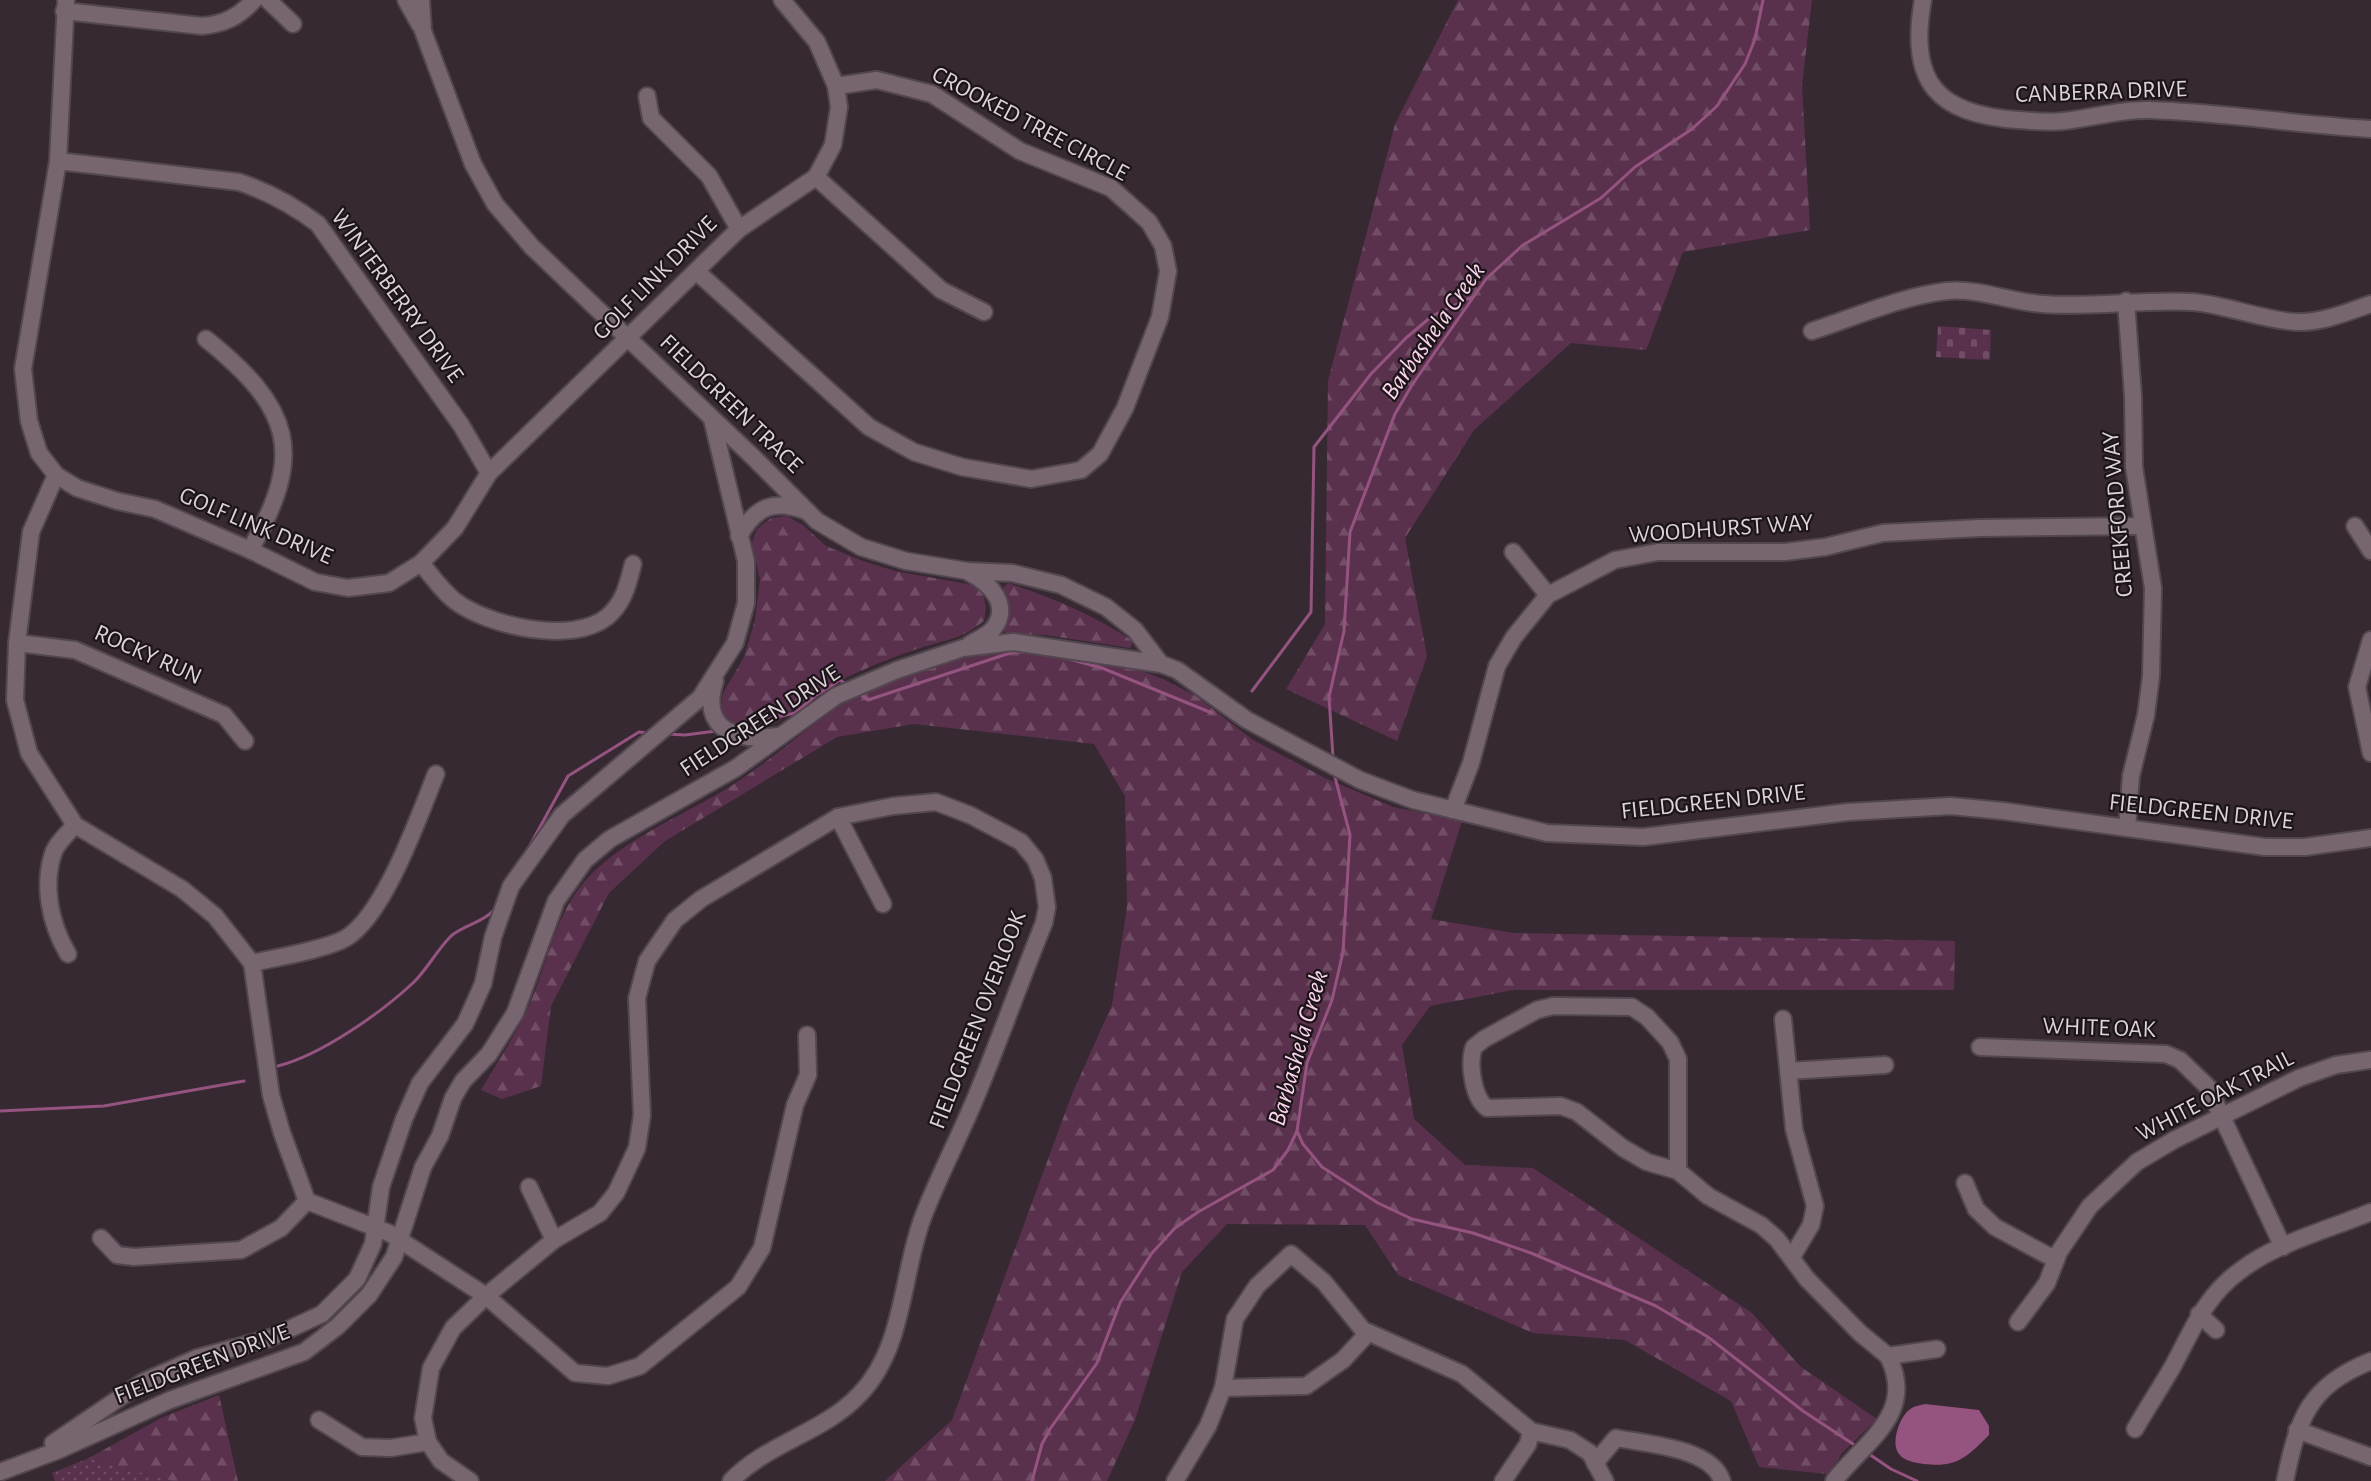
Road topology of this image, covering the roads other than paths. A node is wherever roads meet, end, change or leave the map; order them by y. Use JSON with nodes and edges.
{"nodes":[{"id":1,"x":254,"y":0,"type":"edge"},
{"id":2,"x":268,"y":0,"type":"edge"},
{"id":3,"x":406,"y":0,"type":"edge"},
{"id":4,"x":421,"y":0,"type":"edge"},
{"id":5,"x":782,"y":0,"type":"edge"},
{"id":6,"x":1923,"y":0,"type":"edge"},
{"id":7,"x":65,"y":5,"type":"edge"},
{"id":8,"x":293,"y":24,"type":"dead end"},
{"id":9,"x":423,"y":31,"type":"junction"},
{"id":10,"x":836,"y":86,"type":"junction"},
{"id":11,"x":647,"y":96,"type":"dead end"},
{"id":12,"x":2371,"y":129,"type":"edge"},
{"id":13,"x":58,"y":161,"type":"junction"},
{"id":14,"x":816,"y":177,"type":"junction"},
{"id":15,"x":739,"y":229,"type":"junction"},
{"id":16,"x":696,"y":271,"type":"junction"},
{"id":17,"x":2126,"y":301,"type":"junction"},
{"id":18,"x":2371,"y":304,"type":"edge"},
{"id":19,"x":984,"y":312,"type":"dead end"},
{"id":20,"x":1812,"y":331,"type":"dead end"},
{"id":21,"x":206,"y":339,"type":"dead end"},
{"id":22,"x":627,"y":339,"type":"junction"},
{"id":23,"x":712,"y":419,"type":"junction"},
{"id":24,"x":489,"y":473,"type":"junction"},
{"id":25,"x":56,"y":475,"type":"junction"},
{"id":26,"x":807,"y":511,"type":"junction"},
{"id":27,"x":2143,"y":526,"type":"junction"},
{"id":28,"x":2355,"y":526,"type":"dead end"},
{"id":29,"x":739,"y":536,"type":"junction"},
{"id":30,"x":250,"y":550,"type":"junction"},
{"id":31,"x":2371,"y":551,"type":"edge"},
{"id":32,"x":1513,"y":552,"type":"dead end"},
{"id":33,"x":421,"y":563,"type":"junction"},
{"id":34,"x":633,"y":564,"type":"dead end"},
{"id":35,"x":967,"y":571,"type":"junction"},
{"id":36,"x":1548,"y":595,"type":"junction"},
{"id":37,"x":2371,"y":640,"type":"edge"},
{"id":38,"x":16,"y":643,"type":"junction"},
{"id":39,"x":963,"y":648,"type":"junction"},
{"id":40,"x":1161,"y":664,"type":"junction"},
{"id":41,"x":718,"y":672,"type":"junction"},
{"id":42,"x":778,"y":736,"type":"junction"},
{"id":43,"x":245,"y":741,"type":"dead end"},
{"id":44,"x":2371,"y":753,"type":"edge"},
{"id":45,"x":436,"y":774,"type":"dead end"},
{"id":46,"x":1453,"y":810,"type":"junction"},
{"id":47,"x":838,"y":817,"type":"junction"},
{"id":48,"x":75,"y":825,"type":"junction"},
{"id":49,"x":2127,"y":828,"type":"junction"},
{"id":50,"x":2371,"y":838,"type":"edge"},
{"id":51,"x":883,"y":904,"type":"dead end"},
{"id":52,"x":68,"y":954,"type":"dead end"},
{"id":53,"x":252,"y":963,"type":"junction"},
{"id":54,"x":1783,"y":1019,"type":"dead end"},
{"id":55,"x":807,"y":1035,"type":"dead end"},
{"id":56,"x":1980,"y":1047,"type":"dead end"},
{"id":57,"x":2371,"y":1060,"type":"edge"},
{"id":58,"x":1885,"y":1065,"type":"dead end"},
{"id":59,"x":1790,"y":1071,"type":"junction"},
{"id":60,"x":2222,"y":1116,"type":"junction"},
{"id":61,"x":1678,"y":1171,"type":"junction"},
{"id":62,"x":1965,"y":1183,"type":"dead end"},
{"id":63,"x":529,"y":1187,"type":"dead end"},
{"id":64,"x":307,"y":1201,"type":"junction"},
{"id":65,"x":2371,"y":1212,"type":"edge"},
{"id":66,"x":377,"y":1229,"type":"junction"},
{"id":67,"x":101,"y":1238,"type":"dead end"},
{"id":68,"x":400,"y":1240,"type":"junction"},
{"id":69,"x":554,"y":1240,"type":"junction"},
{"id":70,"x":2283,"y":1247,"type":"junction"},
{"id":71,"x":1792,"y":1257,"type":"junction"},
{"id":72,"x":2056,"y":1260,"type":"junction"},
{"id":73,"x":486,"y":1296,"type":"junction"},
{"id":74,"x":2199,"y":1314,"type":"junction"},
{"id":75,"x":2018,"y":1322,"type":"dead end"},
{"id":76,"x":2216,"y":1330,"type":"dead end"},
{"id":77,"x":1368,"y":1333,"type":"junction"},
{"id":78,"x":1937,"y":1349,"type":"dead end"},
{"id":79,"x":1888,"y":1356,"type":"junction"},
{"id":80,"x":2371,"y":1361,"type":"edge"},
{"id":81,"x":1223,"y":1388,"type":"junction"},
{"id":82,"x":319,"y":1420,"type":"dead end"},
{"id":83,"x":2135,"y":1429,"type":"dead end"},
{"id":84,"x":2296,"y":1430,"type":"junction"},
{"id":85,"x":1531,"y":1431,"type":"junction"},
{"id":86,"x":428,"y":1442,"type":"junction"},
{"id":87,"x":2371,"y":1457,"type":"edge"},
{"id":88,"x":1595,"y":1463,"type":"junction"},
{"id":89,"x":0,"y":1464,"type":"edge"},
{"id":90,"x":0,"y":1472,"type":"edge"},
{"id":91,"x":470,"y":1481,"type":"edge"},
{"id":92,"x":731,"y":1481,"type":"edge"},
{"id":93,"x":1175,"y":1481,"type":"edge"},
{"id":94,"x":1503,"y":1481,"type":"edge"},
{"id":95,"x":1605,"y":1481,"type":"edge"},
{"id":96,"x":1722,"y":1481,"type":"edge"},
{"id":97,"x":1834,"y":1481,"type":"edge"},
{"id":98,"x":2285,"y":1481,"type":"edge"}],
"edges":[{"from":1,"to":7,"type":"street"},
{"from":2,"to":8,"type":"street"},
{"from":3,"to":9,"type":"street"},
{"from":4,"to":9,"type":"street","name":"FIELDGREEN TRACE"},
{"from":5,"to":10,"type":"street","name":"GOLF LINK DRIVE"},
{"from":6,"to":12,"type":"street","name":"CANBERRA DRIVE"},
{"from":7,"to":13,"type":"street","name":"GOLF LINK DRIVE"},
{"from":9,"to":22,"type":"street","name":"FIELDGREEN TRACE"},
{"from":10,"to":14,"type":"street","name":"GOLF LINK DRIVE"},
{"from":10,"to":16,"type":"street","name":"CROOKED TREE CIRCLE"},
{"from":11,"to":15,"type":"street"},
{"from":13,"to":24,"type":"street","name":"WINTERBERRY DRIVE"},
{"from":13,"to":25,"type":"street","name":"GOLF LINK DRIVE"},
{"from":14,"to":15,"type":"street","name":"GOLF LINK DRIVE"},
{"from":14,"to":19,"type":"street"},
{"from":15,"to":16,"type":"street","name":"GOLF LINK DRIVE"},
{"from":16,"to":22,"type":"street","name":"GOLF LINK DRIVE"},
{"from":17,"to":18,"type":"street"},
{"from":17,"to":20,"type":"street"},
{"from":17,"to":27,"type":"street","name":"CREEKFORD WAY"},
{"from":21,"to":30,"type":"street"},
{"from":22,"to":23,"type":"street","name":"FIELDGREEN TRACE"},
{"from":22,"to":24,"type":"street","name":"GOLF LINK DRIVE"},
{"from":23,"to":26,"type":"street","name":"FIELDGREEN TRACE"},
{"from":23,"to":29,"type":"street","name":"FIELDGREEN DRIVE"},
{"from":24,"to":33,"type":"street","name":"GOLF LINK DRIVE"},
{"from":25,"to":30,"type":"street","name":"GOLF LINK DRIVE"},
{"from":25,"to":38,"type":"street"},
{"from":26,"to":29,"type":"street"},
{"from":26,"to":35,"type":"street","name":"FIELDGREEN TRACE"},
{"from":27,"to":36,"type":"street","name":"WOODHURST WAY"},
{"from":27,"to":49,"type":"street","name":"CREEKFORD WAY"},
{"from":28,"to":31,"type":"street"},
{"from":29,"to":41,"type":"street","name":"FIELDGREEN DRIVE"},
{"from":30,"to":33,"type":"street","name":"GOLF LINK DRIVE"},
{"from":32,"to":36,"type":"street"},
{"from":33,"to":34,"type":"street"},
{"from":35,"to":39,"type":"street"},
{"from":35,"to":40,"type":"street","name":"FIELDGREEN TRACE"},
{"from":36,"to":46,"type":"street","name":"WOODHURST WAY"},
{"from":37,"to":44,"type":"street"},
{"from":38,"to":43,"type":"street","name":"ROCKY RUN"},
{"from":38,"to":48,"type":"street"},
{"from":39,"to":40,"type":"street","name":"FIELDGREEN DRIVE"},
{"from":39,"to":42,"type":"street","name":"FIELDGREEN DRIVE"},
{"from":40,"to":46,"type":"street","name":"FIELDGREEN DRIVE"},
{"from":41,"to":42,"type":"street"},
{"from":41,"to":66,"type":"street","name":"FIELDGREEN DRIVE"},
{"from":42,"to":68,"type":"street","name":"FIELDGREEN DRIVE"},
{"from":45,"to":53,"type":"street"},
{"from":46,"to":49,"type":"street","name":"FIELDGREEN DRIVE"},
{"from":47,"to":51,"type":"street"},
{"from":47,"to":69,"type":"street","name":"FIELDGREEN OVERLOOK"},
{"from":47,"to":92,"type":"street","name":"FIELDGREEN OVERLOOK"},
{"from":48,"to":52,"type":"street"},
{"from":48,"to":53,"type":"street"},
{"from":49,"to":50,"type":"street","name":"FIELDGREEN DRIVE"},
{"from":53,"to":64,"type":"street"},
{"from":54,"to":59,"type":"street"},
{"from":55,"to":73,"type":"street"},
{"from":56,"to":60,"type":"street","name":"WHITE OAK"},
{"from":57,"to":60,"type":"street","name":"WHITE OAK TRAIL"},
{"from":58,"to":59,"type":"street"},
{"from":59,"to":71,"type":"street"},
{"from":60,"to":70,"type":"street","name":"WHITE OAK"},
{"from":60,"to":72,"type":"street","name":"WHITE OAK TRAIL"},
{"from":61,"to":61,"type":"street"},
{"from":61,"to":71,"type":"street"},
{"from":62,"to":72,"type":"street"},
{"from":63,"to":69,"type":"street"},
{"from":64,"to":66,"type":"street"},
{"from":64,"to":67,"type":"street"},
{"from":65,"to":70,"type":"street"},
{"from":66,"to":68,"type":"street"},
{"from":66,"to":89,"type":"street","name":"FIELDGREEN DRIVE"},
{"from":68,"to":73,"type":"street"},
{"from":68,"to":90,"type":"street","name":"FIELDGREEN DRIVE"},
{"from":69,"to":73,"type":"street","name":"FIELDGREEN OVERLOOK"},
{"from":70,"to":74,"type":"street"},
{"from":71,"to":79,"type":"street"},
{"from":72,"to":75,"type":"street","name":"WHITE OAK TRAIL"},
{"from":73,"to":86,"type":"street","name":"FIELDGREEN OVERLOOK"},
{"from":74,"to":76,"type":"street"},
{"from":74,"to":83,"type":"street"},
{"from":77,"to":81,"type":"street"},
{"from":77,"to":81,"type":"street"},
{"from":77,"to":85,"type":"street"},
{"from":78,"to":79,"type":"street"},
{"from":79,"to":97,"type":"street"},
{"from":80,"to":84,"type":"street"},
{"from":81,"to":93,"type":"street"},
{"from":82,"to":86,"type":"street"},
{"from":84,"to":87,"type":"street"},
{"from":84,"to":98,"type":"street"},
{"from":85,"to":88,"type":"street"},
{"from":85,"to":94,"type":"street"},
{"from":86,"to":91,"type":"street"},
{"from":88,"to":95,"type":"street"},
{"from":88,"to":96,"type":"street"}]}
